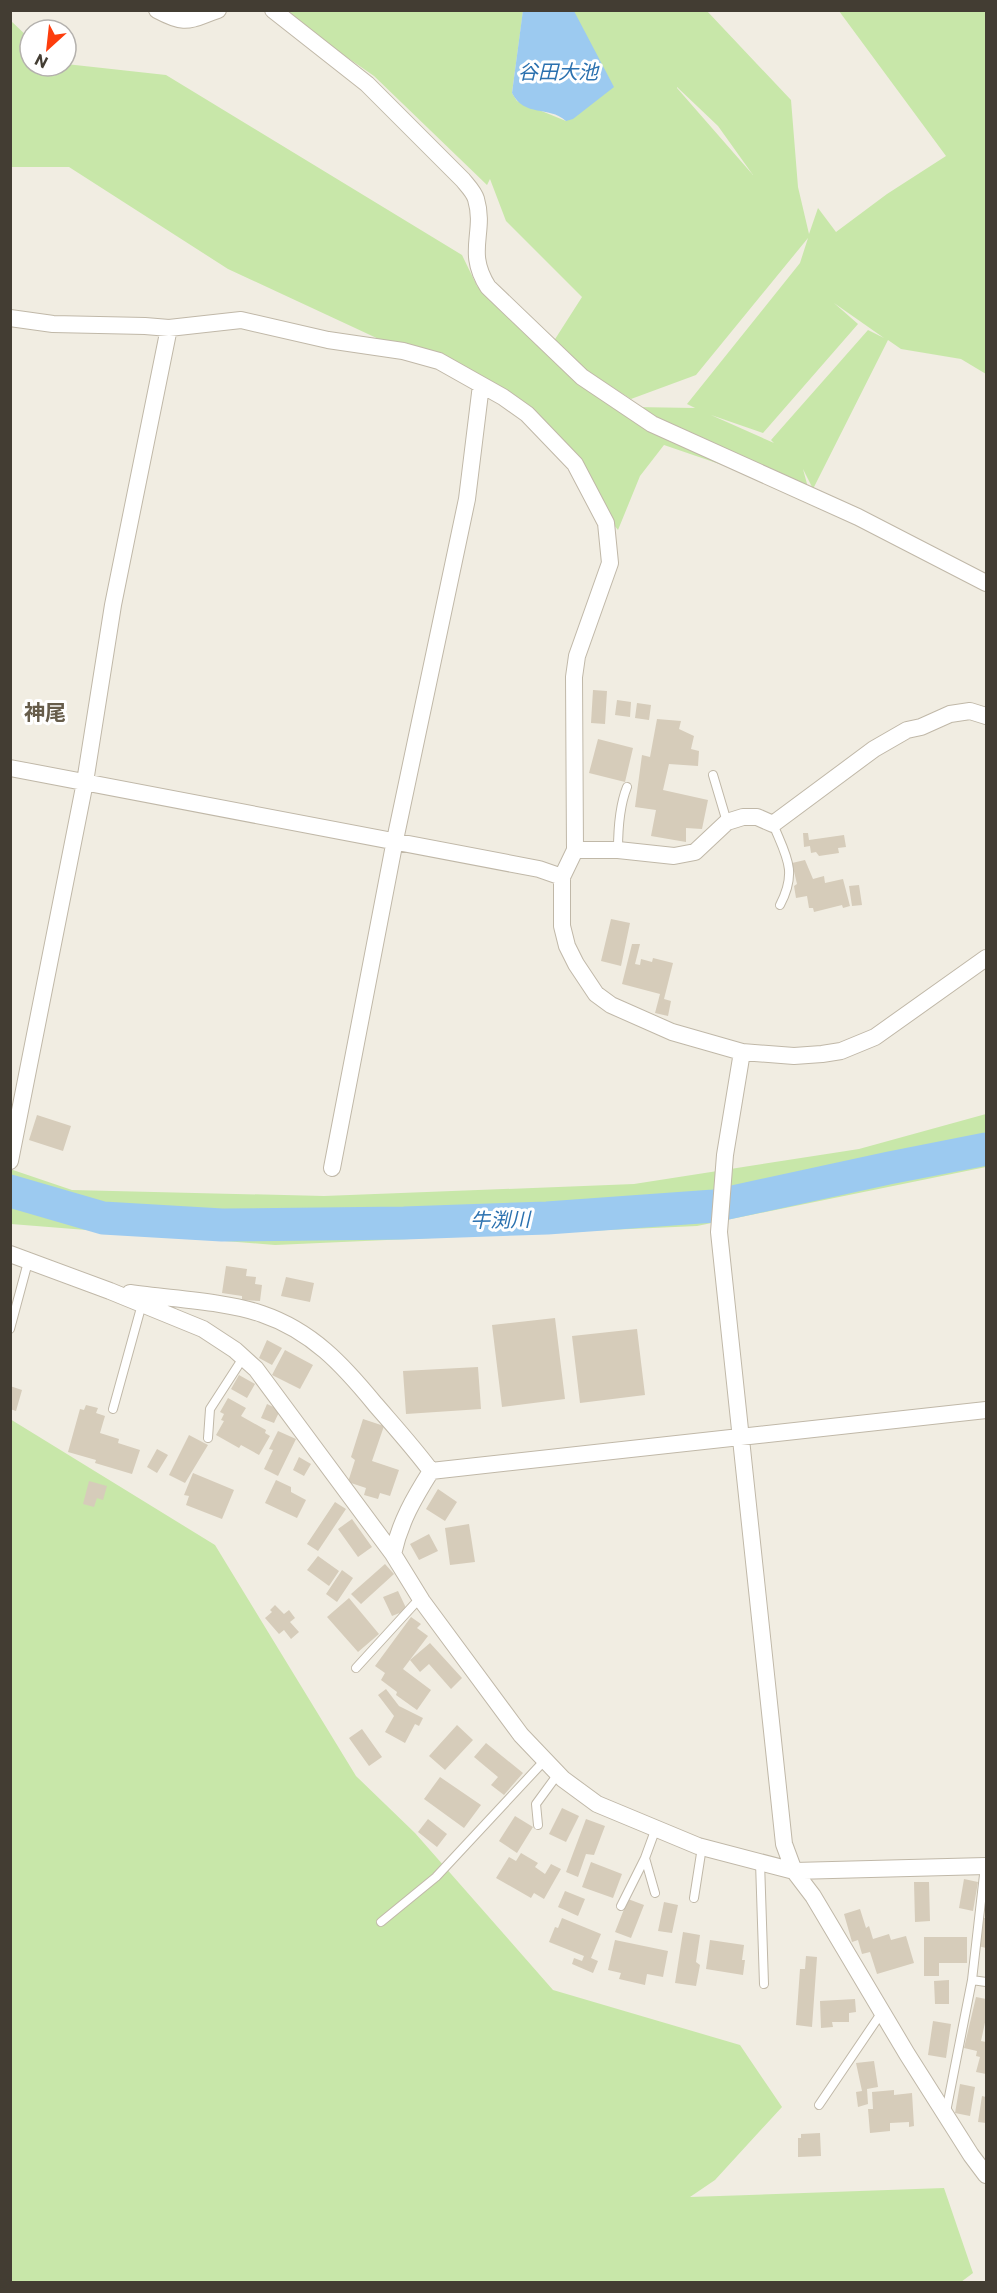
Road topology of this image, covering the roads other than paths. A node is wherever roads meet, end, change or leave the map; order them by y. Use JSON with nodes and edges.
{"nodes":[{"id":1,"x":157,"y":10,"type":"edge"},
{"id":2,"x":218,"y":10,"type":"edge"},
{"id":3,"x":273,"y":10,"type":"edge"},
{"id":4,"x":10,"y":318,"type":"edge"},
{"id":5,"x":169,"y":328,"type":"junction"},
{"id":6,"x":481,"y":385,"type":"junction"},
{"id":7,"x":987,"y":583,"type":"edge"},
{"id":8,"x":987,"y":716,"type":"edge"},
{"id":9,"x":10,"y":768,"type":"edge"},
{"id":10,"x":713,"y":775,"type":"dead end"},
{"id":11,"x":85,"y":782,"type":"junction"},
{"id":12,"x":627,"y":787,"type":"dead end"},
{"id":13,"x":727,"y":822,"type":"junction"},
{"id":14,"x":773,"y":824,"type":"junction"},
{"id":15,"x":395,"y":840,"type":"junction"},
{"id":16,"x":575,"y":850,"type":"junction"},
{"id":17,"x":618,"y":850,"type":"junction"},
{"id":18,"x":562,"y":878,"type":"junction"},
{"id":19,"x":780,"y":905,"type":"dead end"},
{"id":20,"x":987,"y":958,"type":"edge"},
{"id":21,"x":742,"y":1052,"type":"junction"},
{"id":22,"x":10,"y":1161,"type":"edge"},
{"id":23,"x":332,"y":1168,"type":"dead end"},
{"id":24,"x":10,"y":1254,"type":"edge"},
{"id":25,"x":28,"y":1262,"type":"junction"},
{"id":26,"x":110,"y":1291,"type":"junction"},
{"id":27,"x":142,"y":1304,"type":"junction"},
{"id":28,"x":10,"y":1329,"type":"edge"},
{"id":29,"x":243,"y":1358,"type":"junction"},
{"id":30,"x":113,"y":1409,"type":"dead end"},
{"id":31,"x":987,"y":1410,"type":"edge"},
{"id":32,"x":742,"y":1437,"type":"junction"},
{"id":33,"x":208,"y":1438,"type":"dead end"},
{"id":34,"x":431,"y":1471,"type":"junction"},
{"id":35,"x":393,"y":1554,"type":"junction"},
{"id":36,"x":420,"y":1598,"type":"junction"},
{"id":37,"x":356,"y":1668,"type":"dead end"},
{"id":38,"x":545,"y":1760,"type":"junction"},
{"id":39,"x":558,"y":1774,"type":"junction"},
{"id":40,"x":538,"y":1825,"type":"dead end"},
{"id":41,"x":656,"y":1828,"type":"junction"},
{"id":42,"x":702,"y":1847,"type":"junction"},
{"id":43,"x":645,"y":1858,"type":"junction"},
{"id":44,"x":760,"y":1862,"type":"junction"},
{"id":45,"x":986,"y":1866,"type":"edge"},
{"id":46,"x":794,"y":1871,"type":"junction"},
{"id":47,"x":655,"y":1893,"type":"dead end"},
{"id":48,"x":694,"y":1898,"type":"dead end"},
{"id":49,"x":621,"y":1906,"type":"dead end"},
{"id":50,"x":381,"y":1922,"type":"dead end"},
{"id":51,"x":972,"y":1980,"type":"junction"},
{"id":52,"x":987,"y":1982,"type":"edge"},
{"id":53,"x":764,"y":1984,"type":"dead end"},
{"id":54,"x":882,"y":2012,"type":"junction"},
{"id":55,"x":819,"y":2105,"type":"dead end"},
{"id":56,"x":945,"y":2115,"type":"junction"},
{"id":57,"x":987,"y":2175,"type":"edge"}],
"edges":[{"from":1,"to":2,"type":"street"},
{"from":3,"to":7,"type":"street"},
{"from":4,"to":5,"type":"street"},
{"from":5,"to":6,"type":"street"},
{"from":5,"to":11,"type":"street"},
{"from":6,"to":15,"type":"street"},
{"from":6,"to":16,"type":"street"},
{"from":8,"to":14,"type":"street"},
{"from":9,"to":11,"type":"street"},
{"from":10,"to":13,"type":"lane"},
{"from":11,"to":15,"type":"street"},
{"from":11,"to":22,"type":"street"},
{"from":12,"to":17,"type":"lane"},
{"from":13,"to":14,"type":"street"},
{"from":13,"to":17,"type":"street"},
{"from":14,"to":19,"type":"lane"},
{"from":15,"to":18,"type":"street"},
{"from":15,"to":23,"type":"street"},
{"from":16,"to":17,"type":"street"},
{"from":16,"to":18,"type":"street"},
{"from":18,"to":21,"type":"street"},
{"from":20,"to":21,"type":"street"},
{"from":21,"to":32,"type":"street"},
{"from":24,"to":25,"type":"street"},
{"from":25,"to":26,"type":"street"},
{"from":25,"to":28,"type":"lane"},
{"from":26,"to":27,"type":"street"},
{"from":26,"to":34,"type":"street"},
{"from":27,"to":29,"type":"street"},
{"from":27,"to":30,"type":"lane"},
{"from":29,"to":33,"type":"lane"},
{"from":29,"to":35,"type":"street"},
{"from":31,"to":32,"type":"street"},
{"from":32,"to":34,"type":"street"},
{"from":32,"to":46,"type":"street"},
{"from":34,"to":35,"type":"street"},
{"from":35,"to":36,"type":"street"},
{"from":36,"to":37,"type":"lane"},
{"from":36,"to":38,"type":"street"},
{"from":38,"to":39,"type":"street"},
{"from":38,"to":50,"type":"lane"},
{"from":39,"to":40,"type":"lane"},
{"from":39,"to":41,"type":"street"},
{"from":41,"to":42,"type":"street"},
{"from":41,"to":43,"type":"lane"},
{"from":42,"to":44,"type":"street"},
{"from":42,"to":48,"type":"lane"},
{"from":43,"to":47,"type":"lane"},
{"from":43,"to":49,"type":"lane"},
{"from":44,"to":46,"type":"street"},
{"from":44,"to":53,"type":"lane"},
{"from":45,"to":46,"type":"street"},
{"from":45,"to":51,"type":"lane"},
{"from":46,"to":54,"type":"street"},
{"from":51,"to":52,"type":"lane"},
{"from":51,"to":56,"type":"lane"},
{"from":54,"to":55,"type":"lane"},
{"from":54,"to":56,"type":"street"},
{"from":56,"to":57,"type":"street"}]}
